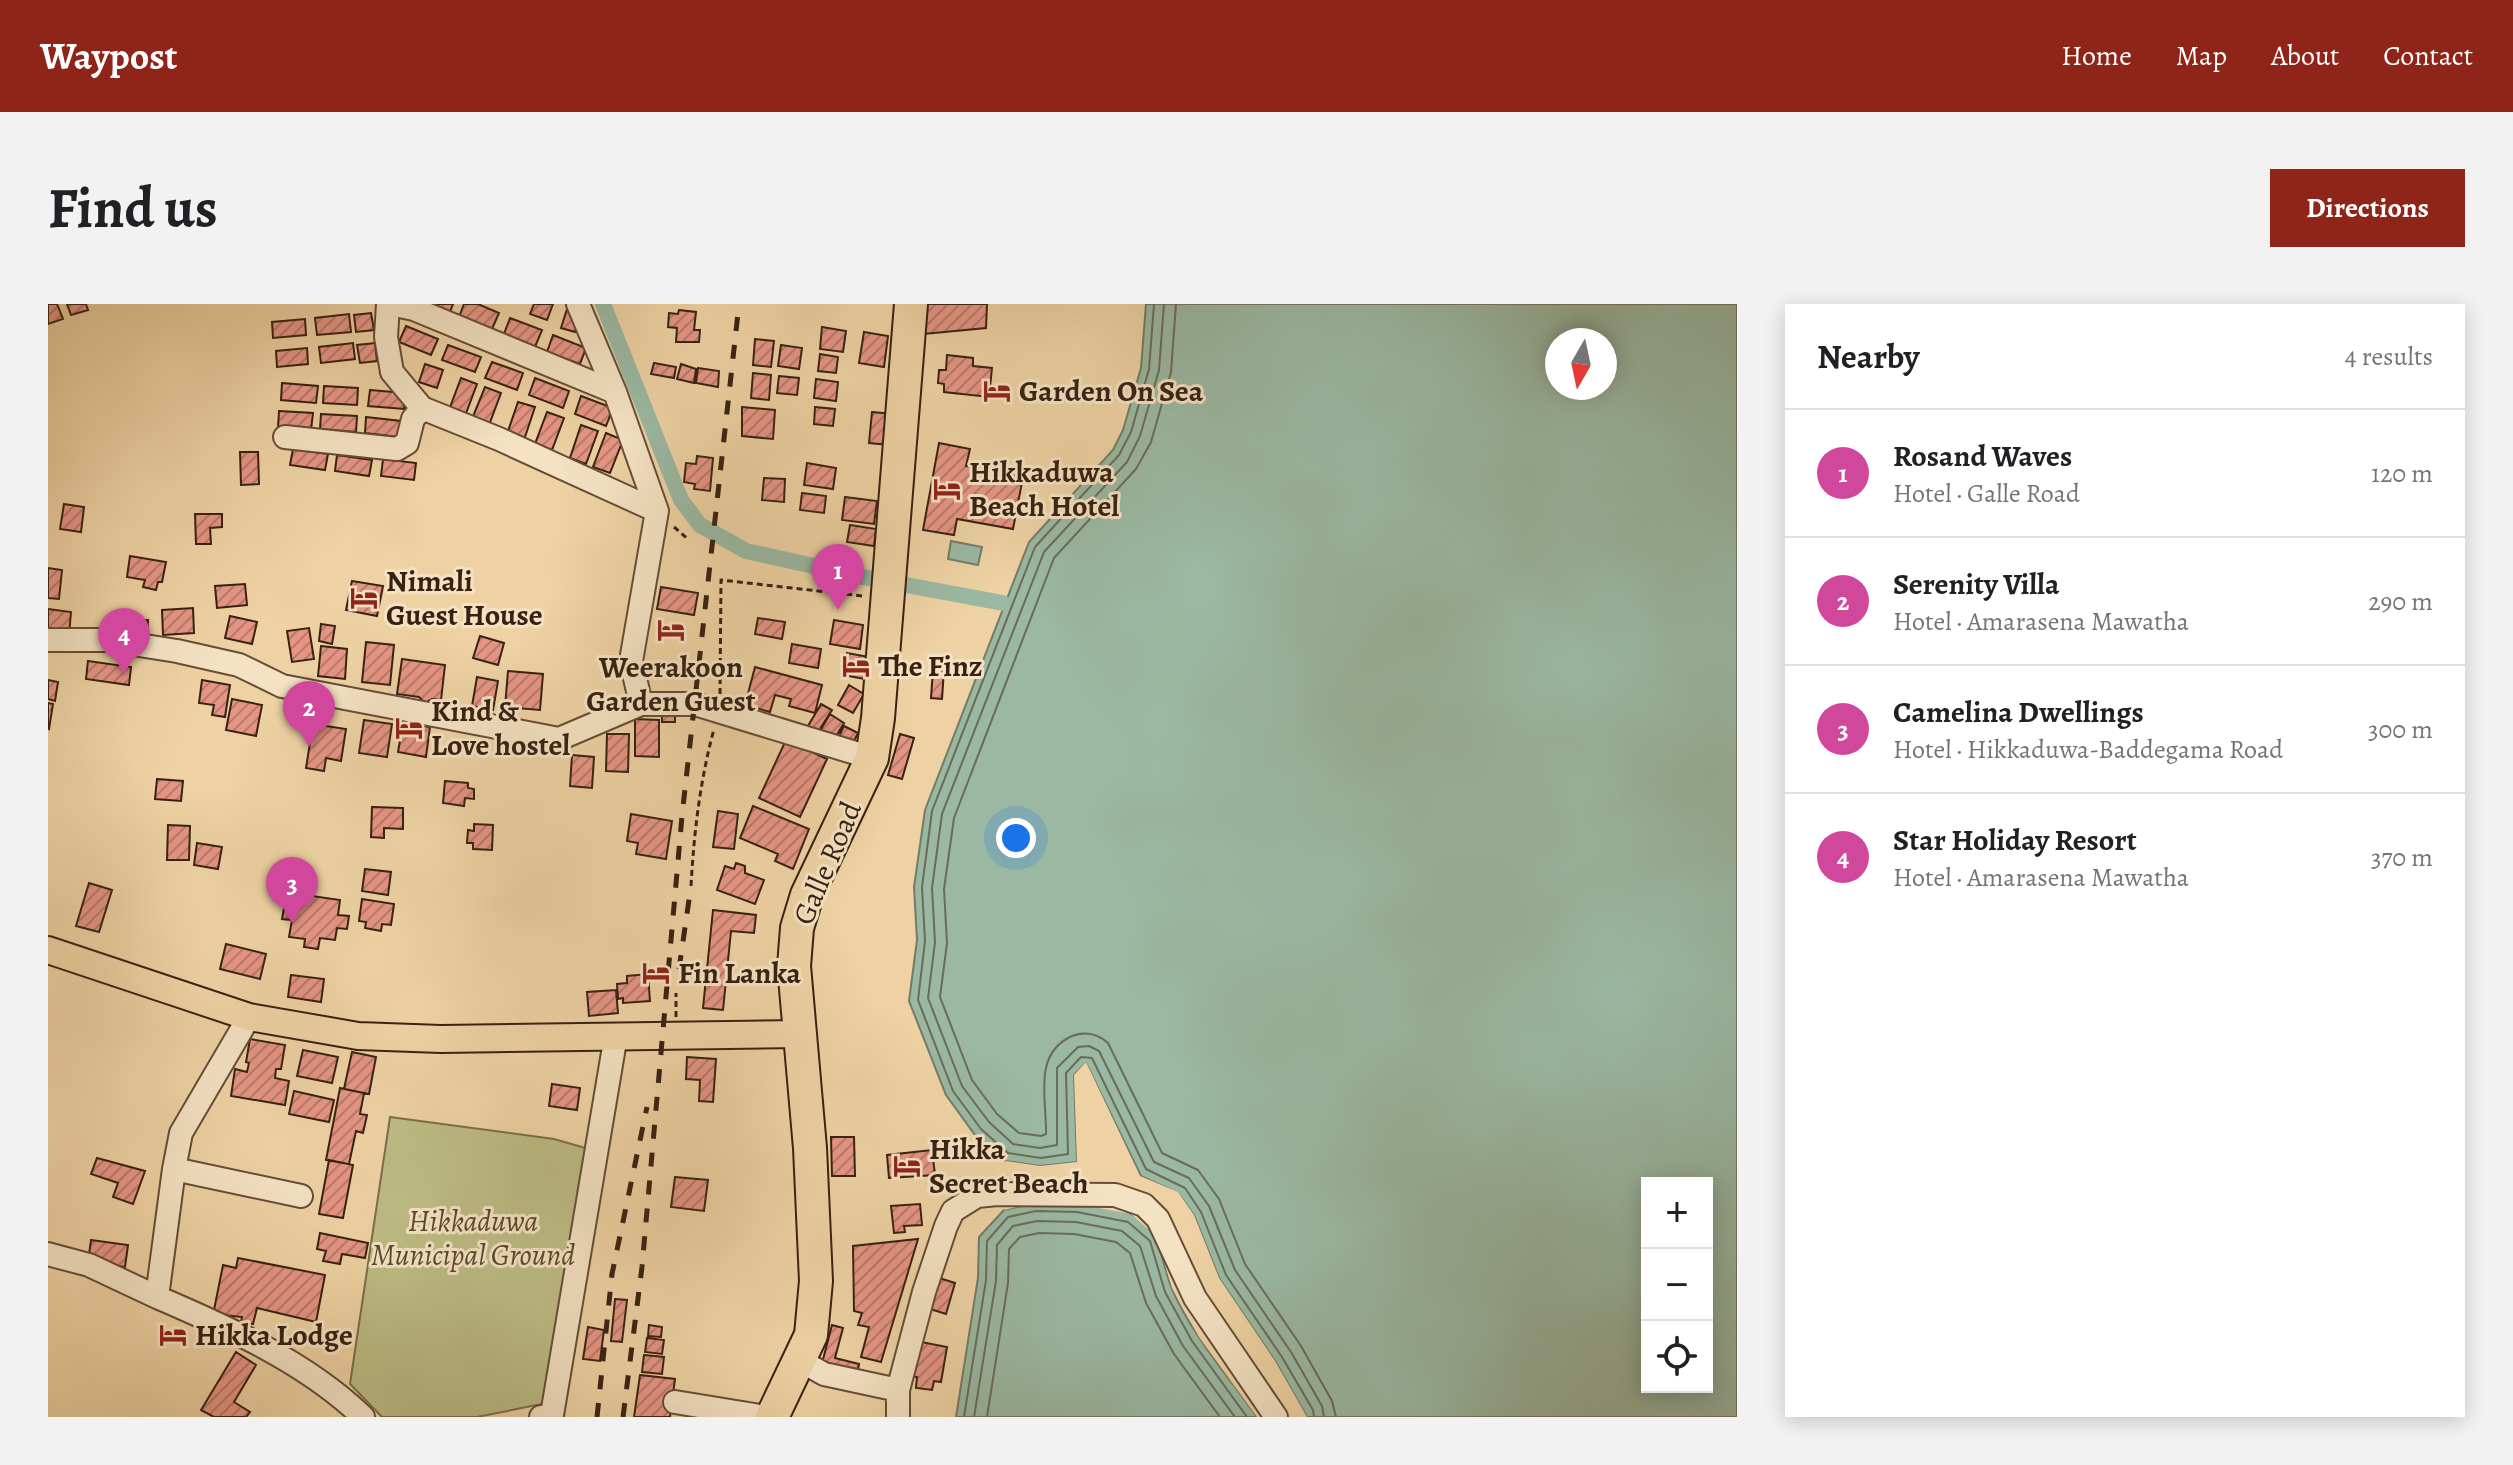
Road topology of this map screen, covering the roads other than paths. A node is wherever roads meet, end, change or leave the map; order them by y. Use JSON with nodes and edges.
{"nodes":[{"id":1,"x":389,"y":304,"type":"edge"},
{"id":2,"x":578,"y":304,"type":"edge"},
{"id":3,"x":911,"y":304,"type":"edge"},
{"id":4,"x":615,"y":392,"type":"junction"},
{"id":5,"x":422,"y":408,"type":"junction"},
{"id":6,"x":285,"y":437,"type":"dead end"},
{"id":7,"x":657,"y":511,"type":"junction"},
{"id":8,"x":48,"y":640,"type":"edge"},
{"id":9,"x":641,"y":704,"type":"junction"},
{"id":10,"x":872,"y":758,"type":"junction"},
{"id":11,"x":48,"y":950,"type":"edge"},
{"id":12,"x":249,"y":1017,"type":"junction"},
{"id":13,"x":800,"y":1034,"type":"junction"},
{"id":14,"x":616,"y":1035,"type":"junction"},
{"id":15,"x":174,"y":1169,"type":"junction"},
{"id":16,"x":301,"y":1196,"type":"dead end"},
{"id":17,"x":48,"y":1254,"type":"edge"},
{"id":18,"x":157,"y":1297,"type":"junction"},
{"id":19,"x":801,"y":1361,"type":"junction"},
{"id":20,"x":898,"y":1390,"type":"junction"},
{"id":21,"x":675,"y":1402,"type":"dead end"},
{"id":22,"x":363,"y":1417,"type":"edge"},
{"id":23,"x":541,"y":1417,"type":"edge"},
{"id":24,"x":766,"y":1417,"type":"edge"},
{"id":25,"x":772,"y":1417,"type":"edge"},
{"id":26,"x":898,"y":1417,"type":"edge"},
{"id":27,"x":1276,"y":1417,"type":"edge"}],
"edges":[{"from":1,"to":4,"type":"street"},
{"from":1,"to":5,"type":"street"},
{"from":2,"to":4,"type":"street"},
{"from":3,"to":10,"type":"highway","name":"Galle Road"},
{"from":4,"to":7,"type":"street"},
{"from":5,"to":6,"type":"street"},
{"from":5,"to":7,"type":"street"},
{"from":7,"to":9,"type":"street"},
{"from":8,"to":9,"type":"street"},
{"from":9,"to":10,"type":"street"},
{"from":10,"to":13,"type":"highway","name":"Galle Road"},
{"from":11,"to":12,"type":"main road"},
{"from":12,"to":14,"type":"main road"},
{"from":12,"to":15,"type":"street"},
{"from":13,"to":14,"type":"main road"},
{"from":13,"to":19,"type":"highway","name":"Galle Road"},
{"from":14,"to":23,"type":"street"},
{"from":15,"to":16,"type":"street"},
{"from":15,"to":18,"type":"street"},
{"from":17,"to":18,"type":"street"},
{"from":18,"to":22,"type":"street"},
{"from":19,"to":20,"type":"street"},
{"from":19,"to":25,"type":"highway","name":"Galle Road"},
{"from":20,"to":26,"type":"street"},
{"from":20,"to":27,"type":"street"},
{"from":21,"to":24,"type":"street"}]}
